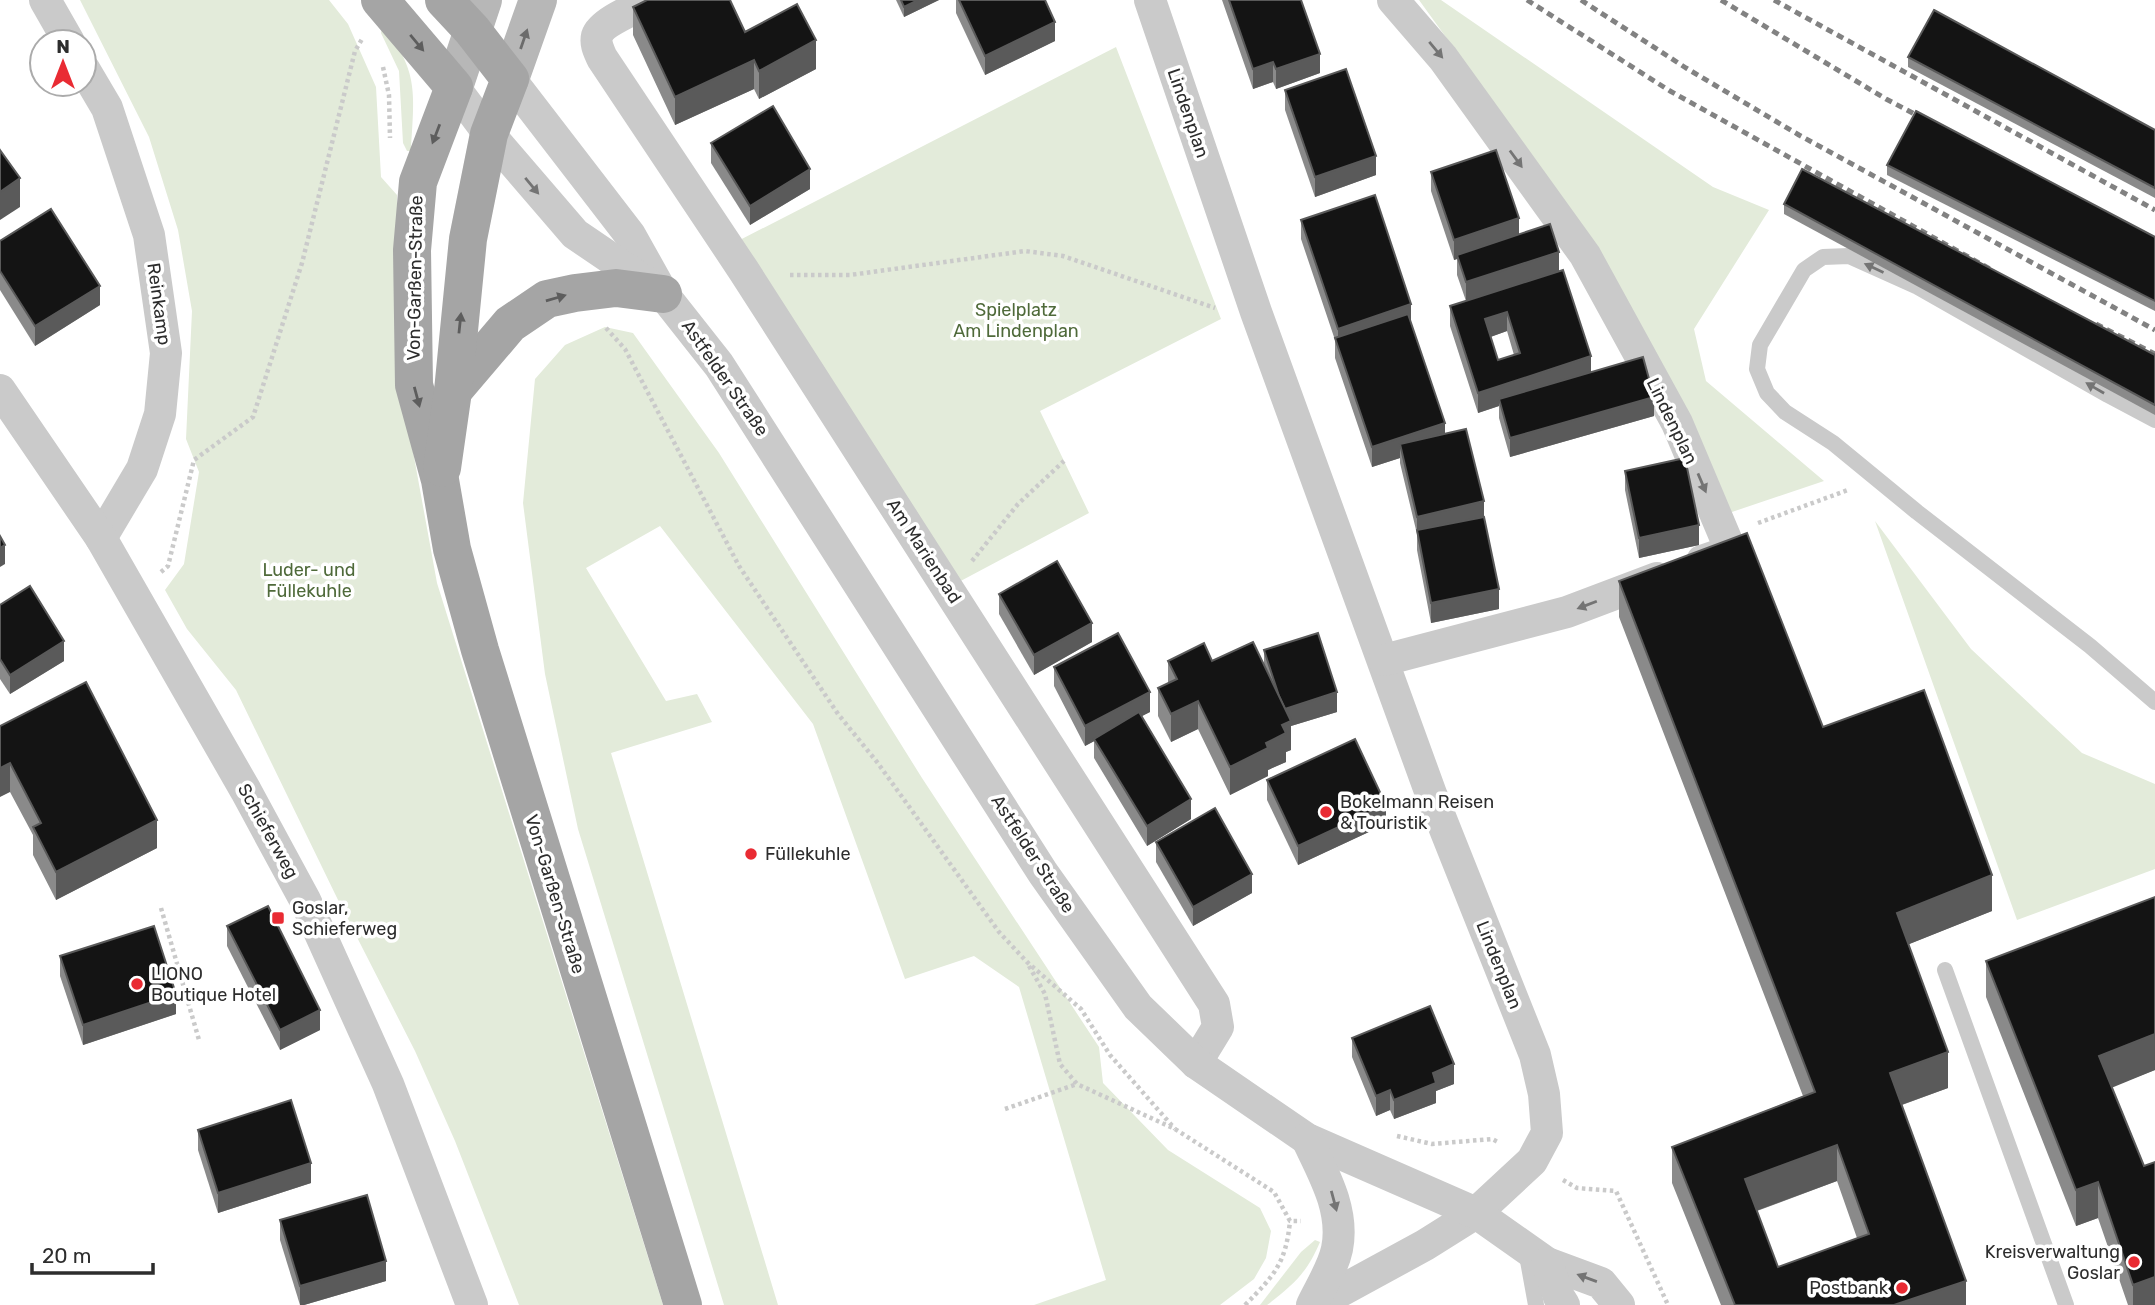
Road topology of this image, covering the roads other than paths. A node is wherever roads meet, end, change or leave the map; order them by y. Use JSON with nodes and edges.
{"nodes":[{"id":1,"x":45,"y":0,"type":"edge"},
{"id":2,"x":380,"y":0,"type":"edge"},
{"id":3,"x":444,"y":0,"type":"edge"},
{"id":4,"x":538,"y":0,"type":"edge"},
{"id":5,"x":652,"y":0,"type":"edge"},
{"id":6,"x":1150,"y":0,"type":"edge"},
{"id":7,"x":1393,"y":0,"type":"edge"},
{"id":8,"x":478,"y":15,"type":"edge"},
{"id":9,"x":61,"y":28,"type":"edge"},
{"id":10,"x":510,"y":79,"type":"junction"},
{"id":11,"x":454,"y":87,"type":"junction"},
{"id":12,"x":98,"y":93,"type":"edge"},
{"id":13,"x":489,"y":134,"type":"junction"},
{"id":14,"x":663,"y":294,"type":"junction"},
{"id":15,"x":0,"y":390,"type":"edge"},
{"id":16,"x":453,"y":391,"type":"junction"},
{"id":17,"x":2155,"y":420,"type":"edge"},
{"id":18,"x":440,"y":480,"type":"junction"},
{"id":19,"x":101,"y":538,"type":"junction"},
{"id":20,"x":1384,"y":660,"type":"junction"},
{"id":21,"x":2155,"y":702,"type":"edge"},
{"id":22,"x":1945,"y":971,"type":"dead end"},
{"id":23,"x":1196,"y":1063,"type":"junction"},
{"id":24,"x":1307,"y":1139,"type":"junction"},
{"id":25,"x":1476,"y":1213,"type":"junction"},
{"id":26,"x":1536,"y":1255,"type":"junction"},
{"id":27,"x":472,"y":1305,"type":"edge"},
{"id":28,"x":682,"y":1305,"type":"edge"},
{"id":29,"x":1313,"y":1305,"type":"edge"},
{"id":30,"x":1536,"y":1305,"type":"edge"},
{"id":31,"x":1564,"y":1305,"type":"edge"},
{"id":32,"x":1619,"y":1305,"type":"edge"},
{"id":33,"x":2066,"y":1305,"type":"edge"}],
"edges":[{"from":1,"to":9,"type":"street"},
{"from":2,"to":11,"type":"main road","name":"Astfelder Straße","one_way":true},
{"from":3,"to":8,"type":"main road","name":"Astfelder Straße"},
{"from":10,"to":4,"type":"main road","name":"Von-Garßen-Straße","one_way":true},
{"from":5,"to":23,"type":"street","name":"Am Marienbad"},
{"from":6,"to":20,"type":"street","name":"Lindenplan"},
{"from":7,"to":20,"type":"street","name":"Lindenplan","one_way":true},
{"from":8,"to":10,"type":"main road","name":"Astfelder Straße"},
{"from":8,"to":11,"type":"main road","name":"Von-Garßen-Straße"},
{"from":10,"to":13,"type":"main road","name":"Von-Garßen-Straße"},
{"from":10,"to":14,"type":"street","name":"Astfelder Straße"},
{"from":11,"to":13,"type":"street","name":"Astfelder Straße"},
{"from":11,"to":18,"type":"main road","name":"Von-Garßen-Straße","one_way":true},
{"from":12,"to":19,"type":"street","name":"Reinkamp"},
{"from":13,"to":14,"type":"street","name":"Astfelder Straße","one_way":true},
{"from":16,"to":13,"type":"main road","name":"Von-Garßen-Straße","one_way":true},
{"from":16,"to":14,"type":"main road","one_way":true},
{"from":14,"to":23,"type":"street","name":"Astfelder Straße"},
{"from":15,"to":19,"type":"street","name":"Schieferweg"},
{"from":16,"to":18,"type":"main road","name":"Von-Garßen-Straße"},
{"from":17,"to":21,"type":"lane","one_way":true},
{"from":18,"to":28,"type":"main road","name":"Von-Garßen-Straße"},
{"from":19,"to":27,"type":"street","name":"Schieferweg"},
{"from":20,"to":25,"type":"street","name":"Lindenplan"},
{"from":22,"to":33,"type":"lane"},
{"from":23,"to":24,"type":"street","name":"Astfelder Straße"},
{"from":24,"to":25,"type":"street","name":"Astfelder Straße"},
{"from":24,"to":29,"type":"street","one_way":true},
{"from":25,"to":26,"type":"street","name":"Astfelder Straße"},
{"from":25,"to":29,"type":"street","name":"Lindenplan"},
{"from":26,"to":30,"type":"lane"},
{"from":26,"to":31,"type":"street"},
{"from":32,"to":26,"type":"street","name":"Astfelder Straße","one_way":true}]}
